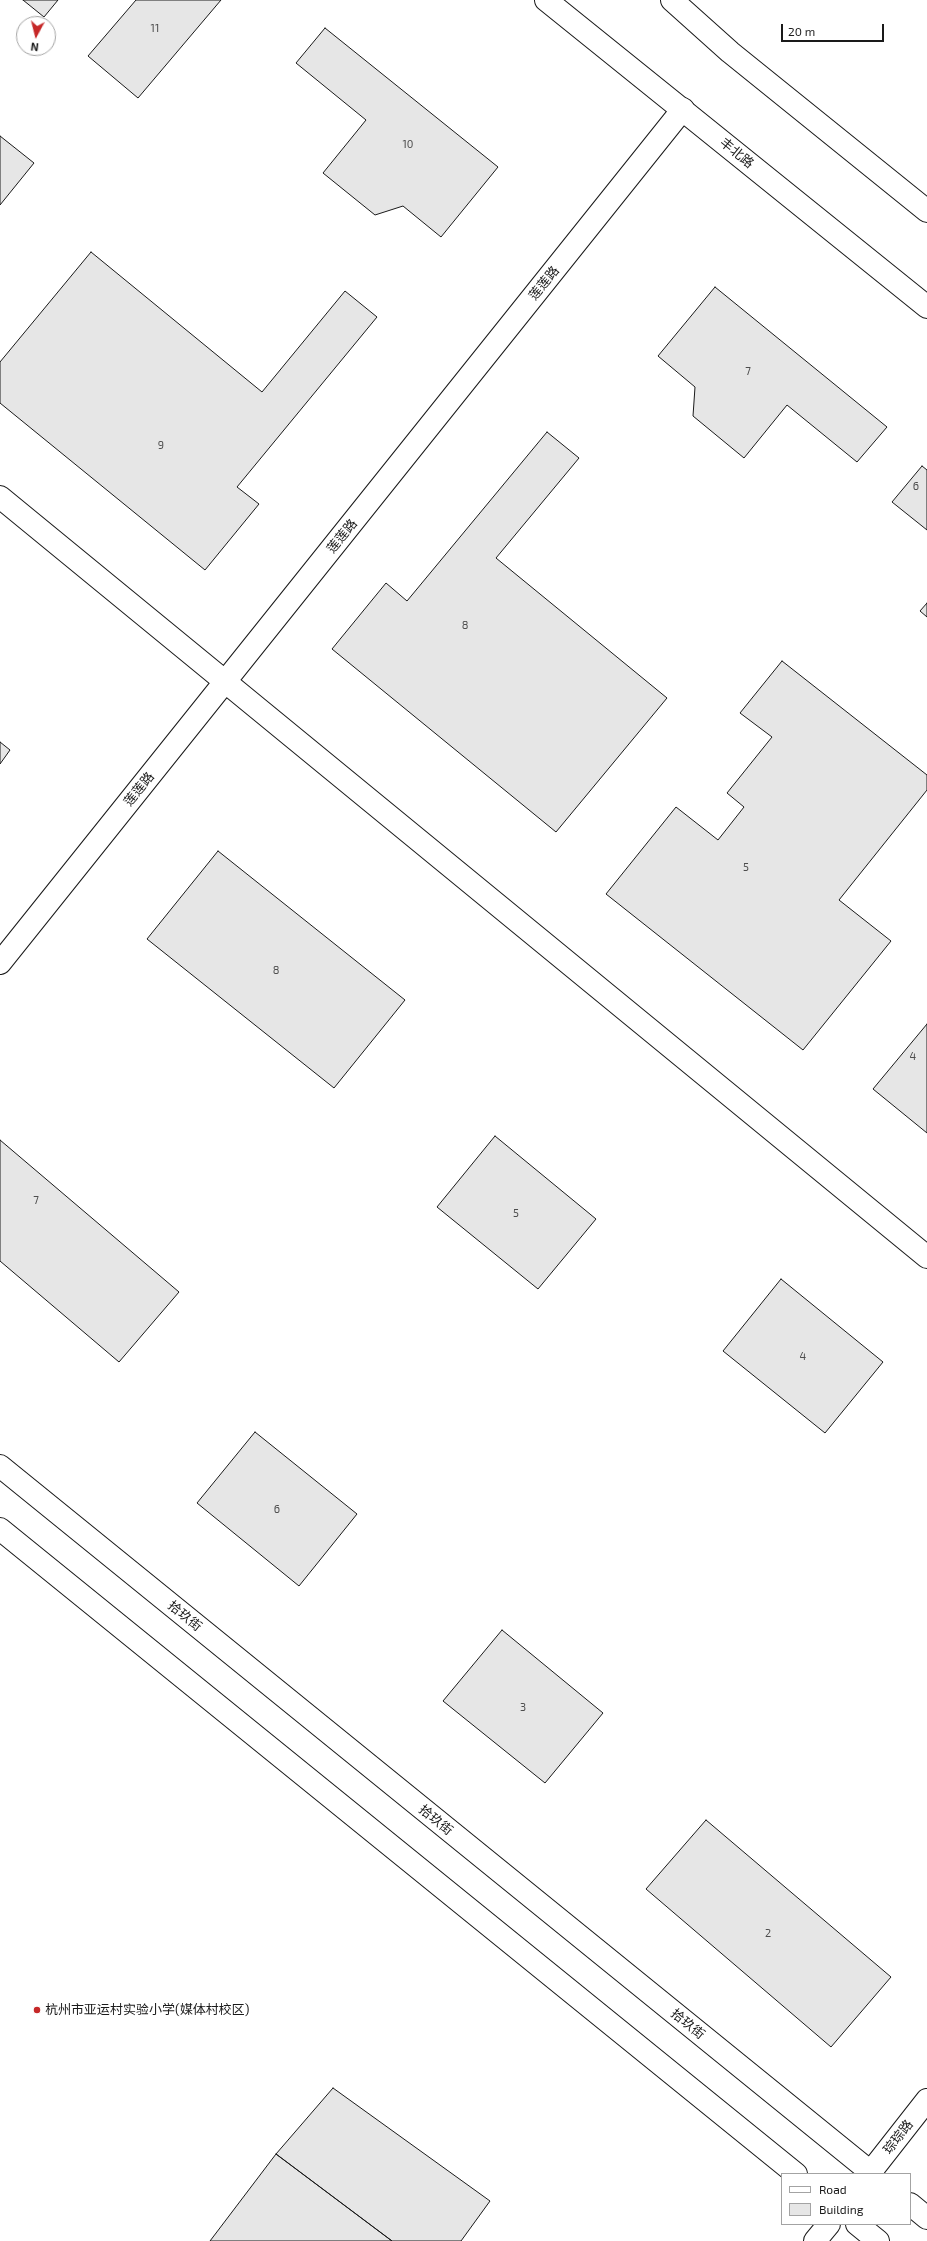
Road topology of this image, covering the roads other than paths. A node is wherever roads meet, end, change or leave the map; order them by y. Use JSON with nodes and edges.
{"nodes":[{"id":1,"x":546,"y":0,"type":"edge"},
{"id":2,"x":672,"y":0,"type":"edge"},
{"id":3,"x":684,"y":109,"type":"junction"},
{"id":4,"x":927,"y":211,"type":"edge"},
{"id":5,"x":927,"y":307,"type":"edge"},
{"id":6,"x":0,"y":497,"type":"edge"},
{"id":7,"x":226,"y":681,"type":"junction"},
{"id":8,"x":0,"y":963,"type":"edge"},
{"id":9,"x":927,"y":1257,"type":"edge"},
{"id":10,"x":0,"y":1466,"type":"edge"},
{"id":11,"x":0,"y":1529,"type":"edge"},
{"id":12,"x":927,"y":2100,"type":"edge"},
{"id":13,"x":795,"y":2173,"type":"edge"},
{"id":14,"x":871,"y":2173,"type":"edge"},
{"id":15,"x":911,"y":2205,"type":"edge"},
{"id":16,"x":927,"y":2218,"type":"edge"},
{"id":17,"x":828,"y":2225,"type":"edge"},
{"id":18,"x":859,"y":2225,"type":"edge"},
{"id":19,"x":815,"y":2241,"type":"edge"},
{"id":20,"x":878,"y":2241,"type":"edge"}],
"edges":[{"from":1,"to":3,"type":"main road","name":"丰北路"},
{"from":2,"to":4,"type":"main road"},
{"from":3,"to":5,"type":"main road","name":"丰北路"},
{"from":3,"to":7,"type":"main road","name":"莲莲路"},
{"from":6,"to":7,"type":"main road"},
{"from":7,"to":8,"type":"main road","name":"莲莲路"},
{"from":7,"to":9,"type":"main road"},
{"from":10,"to":14,"type":"main road","name":"拾玖街"},
{"from":11,"to":13,"type":"main road"},
{"from":12,"to":14,"type":"main road","name":"琮琮路"},
{"from":15,"to":16,"type":"main road"},
{"from":17,"to":19,"type":"main road"},
{"from":18,"to":20,"type":"main road"}]}
